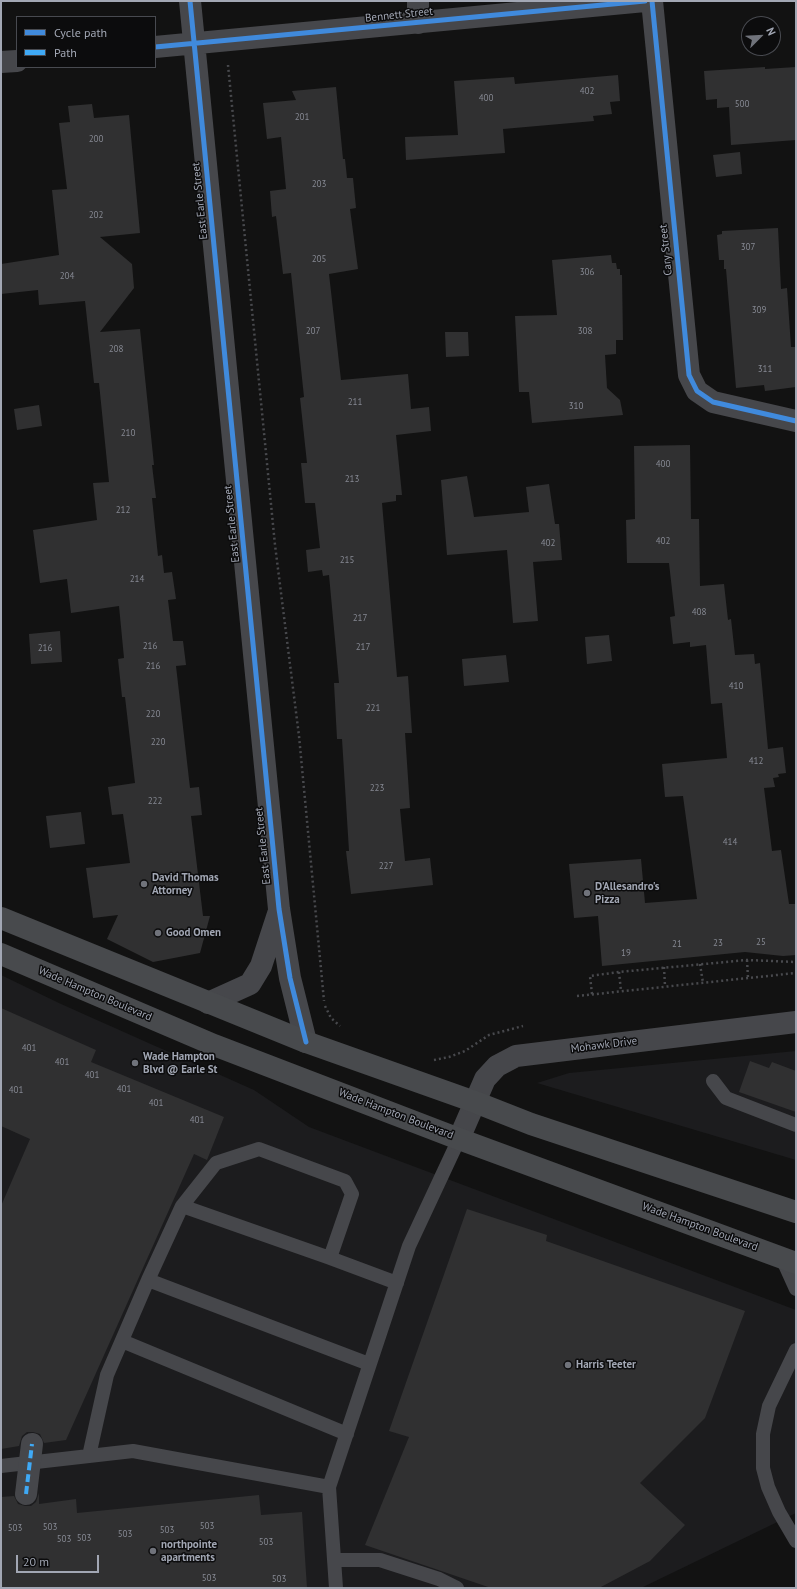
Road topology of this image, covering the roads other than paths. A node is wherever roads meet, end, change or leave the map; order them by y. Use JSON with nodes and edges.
{"nodes":[{"id":1,"x":190,"y":1,"type":"edge"},
{"id":2,"x":418,"y":1,"type":"edge"},
{"id":3,"x":645,"y":1,"type":"edge"},
{"id":4,"x":652,"y":1,"type":"edge"},
{"id":5,"x":418,"y":23,"type":"junction"},
{"id":6,"x":195,"y":44,"type":"junction"},
{"id":7,"x":156,"y":47,"type":"edge"},
{"id":8,"x":16,"y":61,"type":"edge"},
{"id":9,"x":1,"y":62,"type":"edge"},
{"id":10,"x":796,"y":421,"type":"edge"},
{"id":11,"x":279,"y":909,"type":"junction"},
{"id":12,"x":1,"y":918,"type":"edge"},
{"id":13,"x":1,"y":954,"type":"edge"},
{"id":14,"x":208,"y":1003,"type":"junction"},
{"id":15,"x":796,"y":1022,"type":"edge"},
{"id":16,"x":306,"y":1042,"type":"junction"},
{"id":17,"x":713,"y":1081,"type":"dead end"},
{"id":18,"x":475,"y":1102,"type":"junction"},
{"id":19,"x":796,"y":1126,"type":"edge"},
{"id":20,"x":459,"y":1138,"type":"junction"},
{"id":21,"x":182,"y":1206,"type":"junction"},
{"id":22,"x":796,"y":1212,"type":"edge"},
{"id":23,"x":330,"y":1258,"type":"junction"},
{"id":24,"x":789,"y":1260,"type":"edge"},
{"id":25,"x":148,"y":1280,"type":"junction"},
{"id":26,"x":397,"y":1283,"type":"junction"},
{"id":27,"x":796,"y":1289,"type":"edge"},
{"id":28,"x":122,"y":1341,"type":"junction"},
{"id":29,"x":796,"y":1350,"type":"edge"},
{"id":30,"x":369,"y":1364,"type":"junction"},
{"id":31,"x":347,"y":1434,"type":"junction"},
{"id":32,"x":32,"y":1444,"type":"dead end"},
{"id":33,"x":89,"y":1456,"type":"junction"},
{"id":34,"x":1,"y":1466,"type":"edge"},
{"id":35,"x":329,"y":1487,"type":"junction"},
{"id":36,"x":26,"y":1494,"type":"dead end"},
{"id":37,"x":796,"y":1541,"type":"edge"},
{"id":38,"x":334,"y":1560,"type":"junction"},
{"id":39,"x":336,"y":1588,"type":"edge"},
{"id":40,"x":457,"y":1588,"type":"edge"}],
"edges":[{"from":1,"to":6,"type":"street","name":"East Earle Street"},
{"from":2,"to":5,"type":"street"},
{"from":3,"to":5,"type":"street","name":"Bennett Street"},
{"from":4,"to":10,"type":"street","name":"Cary Street"},
{"from":5,"to":6,"type":"street","name":"Bennett Street"},
{"from":6,"to":7,"type":"street","name":"Bennett Street"},
{"from":6,"to":11,"type":"street","name":"East Earle Street"},
{"from":8,"to":9,"type":"street"},
{"from":11,"to":14,"type":"street","name":"East Earle Street"},
{"from":11,"to":16,"type":"street","name":"East Earle Street"},
{"from":12,"to":14,"type":"main road"},
{"from":13,"to":20,"type":"main road","name":"Wade Hampton Boulevard"},
{"from":14,"to":16,"type":"main road"},
{"from":15,"to":18,"type":"street","name":"Mohawk Drive"},
{"from":16,"to":18,"type":"main road"},
{"from":17,"to":19,"type":"lane"},
{"from":18,"to":20,"type":"street","name":"Mohawk Drive"},
{"from":18,"to":22,"type":"main road"},
{"from":20,"to":24,"type":"main road","name":"Wade Hampton Boulevard"},
{"from":20,"to":26,"type":"lane"},
{"from":21,"to":23,"type":"lane"},
{"from":21,"to":23,"type":"lane"},
{"from":21,"to":25,"type":"lane"},
{"from":23,"to":26,"type":"lane"},
{"from":24,"to":27,"type":"lane"},
{"from":25,"to":28,"type":"lane"},
{"from":25,"to":30,"type":"lane"},
{"from":26,"to":30,"type":"lane"},
{"from":28,"to":31,"type":"lane"},
{"from":28,"to":33,"type":"lane"},
{"from":29,"to":37,"type":"lane"},
{"from":30,"to":31,"type":"lane"},
{"from":31,"to":35,"type":"lane"},
{"from":32,"to":36,"type":"street","bridge":true},
{"from":33,"to":34,"type":"lane"},
{"from":33,"to":35,"type":"lane"},
{"from":35,"to":38,"type":"lane"},
{"from":38,"to":39,"type":"lane"},
{"from":38,"to":40,"type":"lane"}]}
